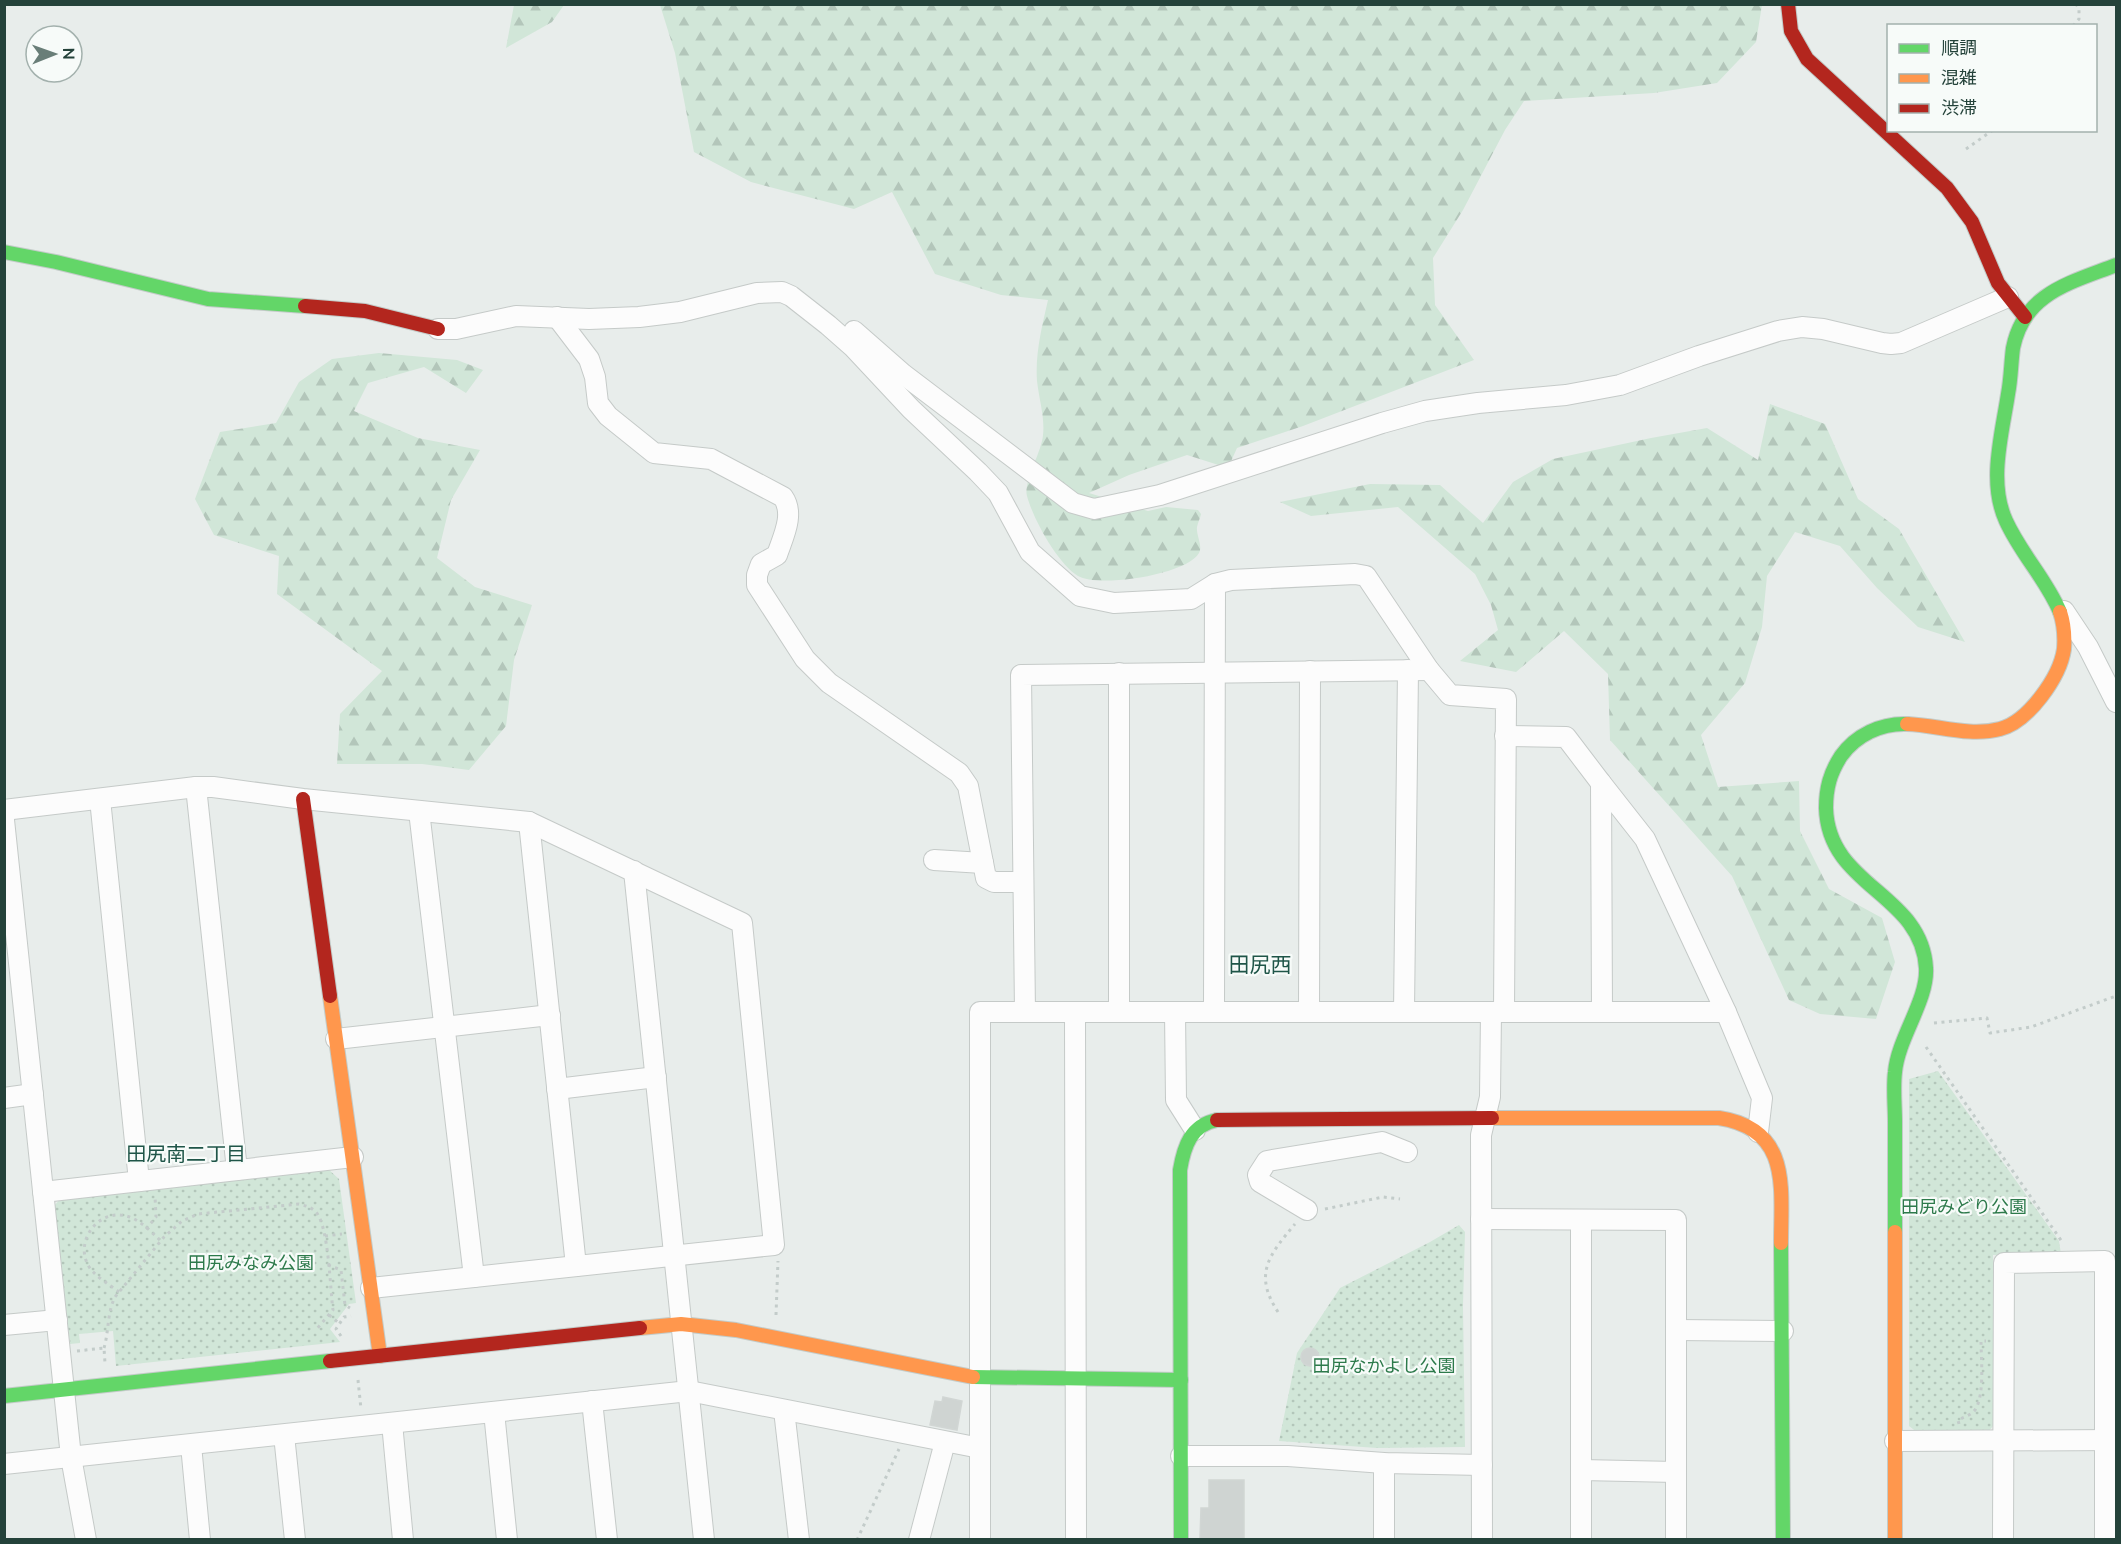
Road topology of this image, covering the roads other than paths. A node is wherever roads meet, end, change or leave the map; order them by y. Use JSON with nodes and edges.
{"nodes":[{"id":1,"x":1788,"y":4,"type":"edge"},
{"id":2,"x":4,"y":252,"type":"edge"},
{"id":3,"x":2116,"y":265,"type":"edge"},
{"id":4,"x":791,"y":296,"type":"junction"},
{"id":5,"x":2008,"y":297,"type":"junction"},
{"id":6,"x":557,"y":317,"type":"junction"},
{"id":7,"x":2025,"y":317,"type":"junction"},
{"id":8,"x":438,"y":329,"type":"joint"},
{"id":9,"x":1215,"y":584,"type":"junction"},
{"id":10,"x":2056,"y":599,"type":"junction"},
{"id":11,"x":1408,"y":670,"type":"junction"},
{"id":12,"x":1429,"y":670,"type":"junction"},
{"id":13,"x":1310,"y":671,"type":"junction"},
{"id":14,"x":1215,"y":672,"type":"junction"},
{"id":15,"x":1119,"y":674,"type":"junction"},
{"id":16,"x":2116,"y":702,"type":"edge"},
{"id":17,"x":1505,"y":736,"type":"junction"},
{"id":18,"x":1601,"y":783,"type":"junction"},
{"id":19,"x":196,"y":787,"type":"junction"},
{"id":20,"x":100,"y":799,"type":"junction"},
{"id":21,"x":303,"y":799,"type":"junction"},
{"id":22,"x":4,"y":810,"type":"edge"},
{"id":23,"x":419,"y":812,"type":"junction"},
{"id":24,"x":4,"y":819,"type":"edge"},
{"id":25,"x":529,"y":822,"type":"junction"},
{"id":26,"x":934,"y":860,"type":"dead end"},
{"id":27,"x":983,"y":863,"type":"junction"},
{"id":28,"x":634,"y":871,"type":"junction"},
{"id":29,"x":1023,"y":882,"type":"junction"},
{"id":30,"x":1025,"y":1012,"type":"junction"},
{"id":31,"x":1075,"y":1012,"type":"junction"},
{"id":32,"x":1119,"y":1012,"type":"junction"},
{"id":33,"x":1175,"y":1012,"type":"junction"},
{"id":34,"x":1214,"y":1012,"type":"junction"},
{"id":35,"x":1309,"y":1012,"type":"junction"},
{"id":36,"x":1404,"y":1012,"type":"junction"},
{"id":37,"x":1497,"y":1012,"type":"junction"},
{"id":38,"x":1602,"y":1012,"type":"junction"},
{"id":39,"x":1726,"y":1012,"type":"junction"},
{"id":40,"x":550,"y":1016,"type":"junction"},
{"id":41,"x":444,"y":1027,"type":"junction"},
{"id":42,"x":336,"y":1039,"type":"junction"},
{"id":43,"x":656,"y":1077,"type":"junction"},
{"id":44,"x":557,"y":1089,"type":"junction"},
{"id":45,"x":33,"y":1094,"type":"junction"},
{"id":46,"x":4,"y":1098,"type":"edge"},
{"id":47,"x":1485,"y":1118,"type":"junction"},
{"id":48,"x":1195,"y":1130,"type":"junction"},
{"id":49,"x":1758,"y":1132,"type":"junction"},
{"id":50,"x":1407,"y":1152,"type":"dead end"},
{"id":51,"x":353,"y":1157,"type":"junction"},
{"id":52,"x":237,"y":1170,"type":"junction"},
{"id":53,"x":146,"y":1180,"type":"junction"},
{"id":54,"x":43,"y":1192,"type":"junction"},
{"id":55,"x":1307,"y":1210,"type":"road end"},
{"id":56,"x":1481,"y":1219,"type":"junction"},
{"id":57,"x":1581,"y":1221,"type":"junction"},
{"id":58,"x":674,"y":1256,"type":"junction"},
{"id":59,"x":576,"y":1266,"type":"junction"},
{"id":60,"x":474,"y":1277,"type":"junction"},
{"id":61,"x":371,"y":1288,"type":"junction"},
{"id":62,"x":57,"y":1320,"type":"junction"},
{"id":63,"x":681,"y":1324,"type":"junction"},
{"id":64,"x":4,"y":1326,"type":"edge"},
{"id":65,"x":1676,"y":1330,"type":"junction"},
{"id":66,"x":1783,"y":1331,"type":"junction"},
{"id":67,"x":380,"y":1356,"type":"junction"},
{"id":68,"x":980,"y":1378,"type":"junction"},
{"id":69,"x":1076,"y":1379,"type":"junction"},
{"id":70,"x":1181,"y":1380,"type":"junction"},
{"id":71,"x":64,"y":1389,"type":"junction"},
{"id":72,"x":689,"y":1391,"type":"junction"},
{"id":73,"x":4,"y":1396,"type":"edge"},
{"id":74,"x":592,"y":1401,"type":"junction"},
{"id":75,"x":784,"y":1410,"type":"junction"},
{"id":76,"x":494,"y":1412,"type":"junction"},
{"id":77,"x":392,"y":1423,"type":"junction"},
{"id":78,"x":284,"y":1434,"type":"junction"},
{"id":79,"x":2003,"y":1440,"type":"junction"},
{"id":80,"x":2111,"y":1440,"type":"edge"},
{"id":81,"x":1895,"y":1441,"type":"junction"},
{"id":82,"x":945,"y":1442,"type":"junction"},
{"id":83,"x":190,"y":1445,"type":"junction"},
{"id":84,"x":980,"y":1448,"type":"junction"},
{"id":85,"x":1181,"y":1456,"type":"junction"},
{"id":86,"x":71,"y":1457,"type":"junction"},
{"id":87,"x":1384,"y":1463,"type":"junction"},
{"id":88,"x":4,"y":1464,"type":"edge"},
{"id":89,"x":1482,"y":1465,"type":"junction"},
{"id":90,"x":1581,"y":1470,"type":"junction"},
{"id":91,"x":1676,"y":1472,"type":"junction"},
{"id":92,"x":86,"y":1539,"type":"edge"},
{"id":93,"x":200,"y":1539,"type":"edge"},
{"id":94,"x":295,"y":1539,"type":"edge"},
{"id":95,"x":404,"y":1539,"type":"edge"},
{"id":96,"x":507,"y":1539,"type":"edge"},
{"id":97,"x":607,"y":1539,"type":"edge"},
{"id":98,"x":704,"y":1539,"type":"edge"},
{"id":99,"x":799,"y":1539,"type":"edge"},
{"id":100,"x":919,"y":1539,"type":"edge"},
{"id":101,"x":980,"y":1539,"type":"edge"},
{"id":102,"x":1076,"y":1539,"type":"edge"},
{"id":103,"x":1181,"y":1539,"type":"edge"},
{"id":104,"x":1384,"y":1539,"type":"edge"},
{"id":105,"x":1482,"y":1539,"type":"edge"},
{"id":106,"x":1581,"y":1539,"type":"edge"},
{"id":107,"x":1676,"y":1539,"type":"edge"},
{"id":108,"x":1783,"y":1539,"type":"edge"},
{"id":109,"x":1895,"y":1539,"type":"edge"},
{"id":110,"x":2003,"y":1539,"type":"edge"},
{"id":111,"x":2105,"y":1539,"type":"edge"}],
"edges":[{"from":1,"to":5,"type":"street"},
{"from":2,"to":8,"type":"street"},
{"from":3,"to":7,"type":"street"},
{"from":4,"to":5,"type":"street"},
{"from":4,"to":6,"type":"street"},
{"from":4,"to":9,"type":"street"},
{"from":5,"to":7,"type":"street"},
{"from":6,"to":8,"type":"street"},
{"from":6,"to":27,"type":"street"},
{"from":7,"to":10,"type":"street"},
{"from":9,"to":12,"type":"street"},
{"from":9,"to":14,"type":"street"},
{"from":10,"to":16,"type":"street"},
{"from":10,"to":81,"type":"street"},
{"from":11,"to":12,"type":"street"},
{"from":11,"to":13,"type":"street"},
{"from":11,"to":36,"type":"street"},
{"from":12,"to":17,"type":"street"},
{"from":13,"to":14,"type":"street"},
{"from":13,"to":35,"type":"street"},
{"from":14,"to":15,"type":"street"},
{"from":14,"to":34,"type":"street"},
{"from":15,"to":29,"type":"street"},
{"from":15,"to":32,"type":"street"},
{"from":17,"to":18,"type":"street"},
{"from":17,"to":37,"type":"street"},
{"from":18,"to":38,"type":"street"},
{"from":18,"to":39,"type":"street"},
{"from":19,"to":20,"type":"street"},
{"from":19,"to":21,"type":"street"},
{"from":19,"to":52,"type":"street"},
{"from":20,"to":22,"type":"street"},
{"from":20,"to":53,"type":"street"},
{"from":21,"to":23,"type":"street"},
{"from":21,"to":42,"type":"street"},
{"from":23,"to":25,"type":"street"},
{"from":23,"to":41,"type":"street"},
{"from":24,"to":45,"type":"street"},
{"from":25,"to":28,"type":"street"},
{"from":25,"to":40,"type":"street"},
{"from":26,"to":27,"type":"street"},
{"from":27,"to":29,"type":"street"},
{"from":28,"to":43,"type":"street"},
{"from":28,"to":58,"type":"street"},
{"from":29,"to":30,"type":"street"},
{"from":30,"to":31,"type":"street"},
{"from":30,"to":68,"type":"street"},
{"from":31,"to":32,"type":"street"},
{"from":31,"to":69,"type":"street"},
{"from":32,"to":33,"type":"street"},
{"from":33,"to":34,"type":"street"},
{"from":33,"to":48,"type":"street"},
{"from":34,"to":35,"type":"street"},
{"from":35,"to":36,"type":"street"},
{"from":36,"to":37,"type":"street"},
{"from":37,"to":38,"type":"street"},
{"from":37,"to":47,"type":"street"},
{"from":38,"to":39,"type":"street"},
{"from":39,"to":49,"type":"street"},
{"from":40,"to":41,"type":"street"},
{"from":40,"to":44,"type":"street"},
{"from":41,"to":42,"type":"street"},
{"from":41,"to":60,"type":"street"},
{"from":42,"to":51,"type":"street"},
{"from":43,"to":44,"type":"street"},
{"from":43,"to":58,"type":"street"},
{"from":44,"to":59,"type":"street"},
{"from":45,"to":46,"type":"street"},
{"from":45,"to":54,"type":"street"},
{"from":47,"to":48,"type":"street"},
{"from":47,"to":49,"type":"street"},
{"from":47,"to":56,"type":"street"},
{"from":48,"to":70,"type":"street"},
{"from":49,"to":66,"type":"street"},
{"from":50,"to":55,"type":"street"},
{"from":51,"to":52,"type":"street"},
{"from":51,"to":61,"type":"street"},
{"from":52,"to":53,"type":"street"},
{"from":53,"to":54,"type":"street"},
{"from":54,"to":62,"type":"street"},
{"from":56,"to":57,"type":"street"},
{"from":56,"to":89,"type":"street"},
{"from":57,"to":65,"type":"street"},
{"from":57,"to":90,"type":"street"},
{"from":58,"to":59,"type":"street"},
{"from":58,"to":63,"type":"street"},
{"from":59,"to":60,"type":"street"},
{"from":60,"to":61,"type":"street"},
{"from":61,"to":67,"type":"street"},
{"from":62,"to":64,"type":"street"},
{"from":62,"to":71,"type":"street"},
{"from":63,"to":67,"type":"street"},
{"from":63,"to":68,"type":"street"},
{"from":63,"to":72,"type":"street"},
{"from":65,"to":66,"type":"street"},
{"from":65,"to":91,"type":"street"},
{"from":66,"to":108,"type":"street"},
{"from":67,"to":71,"type":"street"},
{"from":68,"to":69,"type":"street"},
{"from":68,"to":84,"type":"street"},
{"from":69,"to":70,"type":"street"},
{"from":69,"to":102,"type":"street"},
{"from":70,"to":85,"type":"street"},
{"from":71,"to":73,"type":"street"},
{"from":71,"to":86,"type":"street"},
{"from":72,"to":74,"type":"street"},
{"from":72,"to":75,"type":"street"},
{"from":72,"to":98,"type":"street"},
{"from":74,"to":76,"type":"street"},
{"from":74,"to":97,"type":"street"},
{"from":75,"to":82,"type":"street"},
{"from":75,"to":99,"type":"street"},
{"from":76,"to":77,"type":"street"},
{"from":76,"to":96,"type":"street"},
{"from":77,"to":78,"type":"street"},
{"from":77,"to":95,"type":"street"},
{"from":78,"to":83,"type":"street"},
{"from":78,"to":94,"type":"street"},
{"from":79,"to":80,"type":"street"},
{"from":79,"to":80,"type":"street"},
{"from":79,"to":81,"type":"street"},
{"from":79,"to":110,"type":"street"},
{"from":80,"to":111,"type":"street"},
{"from":81,"to":109,"type":"street"},
{"from":82,"to":84,"type":"street"},
{"from":82,"to":100,"type":"street"},
{"from":83,"to":86,"type":"street"},
{"from":83,"to":93,"type":"street"},
{"from":84,"to":101,"type":"street"},
{"from":85,"to":87,"type":"street"},
{"from":85,"to":103,"type":"street"},
{"from":86,"to":88,"type":"street"},
{"from":86,"to":92,"type":"street"},
{"from":87,"to":89,"type":"street"},
{"from":87,"to":104,"type":"street"},
{"from":89,"to":105,"type":"street"},
{"from":90,"to":91,"type":"street"},
{"from":90,"to":106,"type":"street"},
{"from":91,"to":107,"type":"street"}]}
